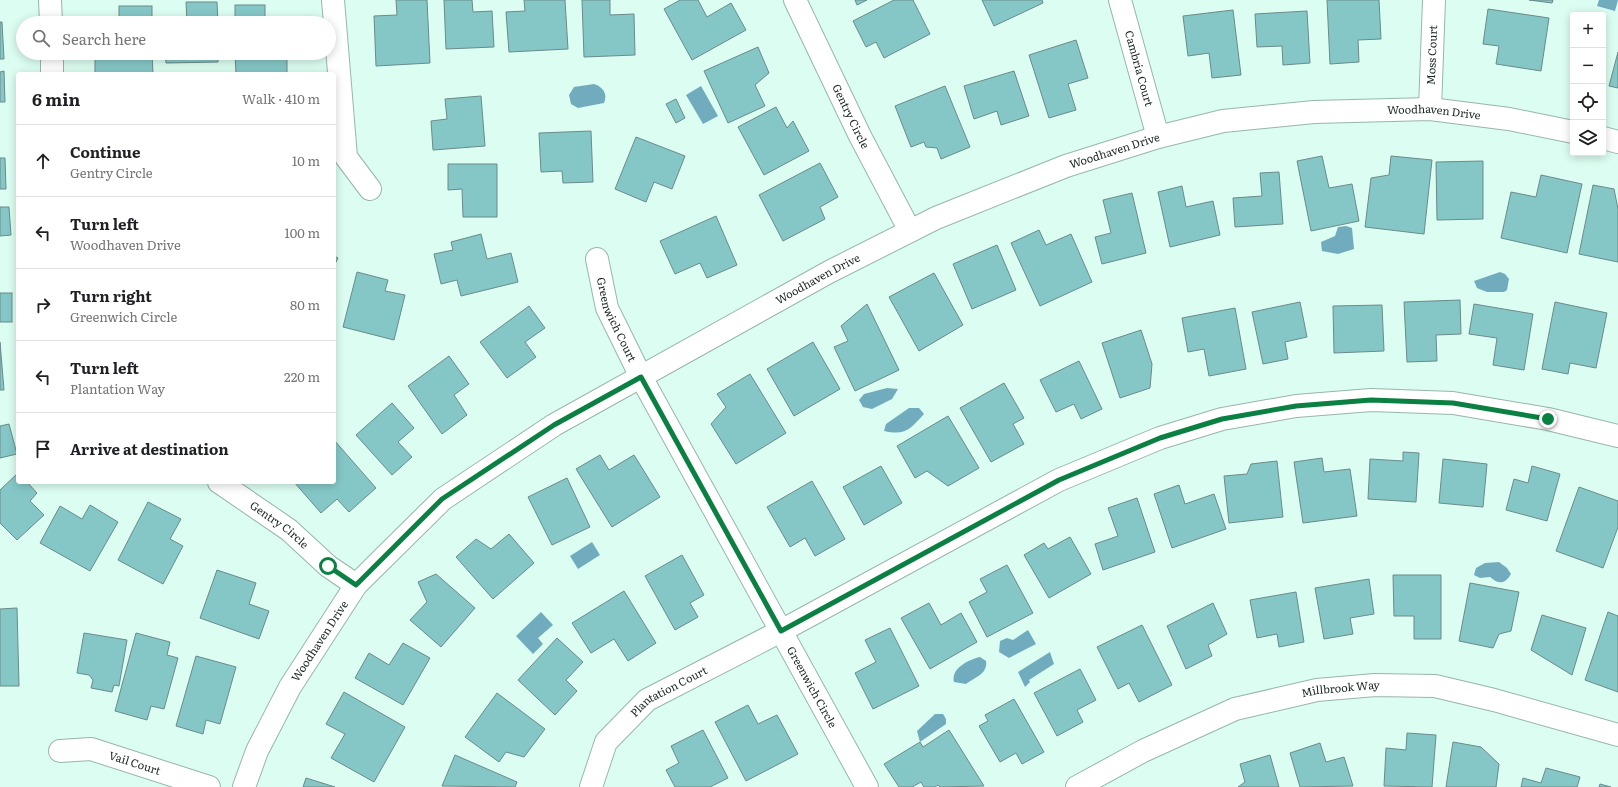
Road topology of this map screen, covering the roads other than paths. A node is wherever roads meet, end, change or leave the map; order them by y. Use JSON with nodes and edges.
{"nodes":[{"id":1,"x":50,"y":0,"type":"edge"},
{"id":2,"x":333,"y":0,"type":"edge"},
{"id":3,"x":795,"y":0,"type":"edge"},
{"id":4,"x":1120,"y":0,"type":"edge"},
{"id":5,"x":1434,"y":0,"type":"edge"},
{"id":6,"x":50,"y":16,"type":"edge"},
{"id":7,"x":334,"y":16,"type":"edge"},
{"id":8,"x":336,"y":36,"type":"edge"},
{"id":9,"x":52,"y":60,"type":"edge"},
{"id":10,"x":52,"y":72,"type":"edge"},
{"id":11,"x":1430,"y":110,"type":"junction"},
{"id":12,"x":1570,"y":131,"type":"edge"},
{"id":13,"x":1158,"y":137,"type":"junction"},
{"id":14,"x":1606,"y":139,"type":"edge"},
{"id":15,"x":1618,"y":142,"type":"edge"},
{"id":16,"x":370,"y":189,"type":"dead end"},
{"id":17,"x":910,"y":231,"type":"junction"},
{"id":18,"x":597,"y":259,"type":"dead end"},
{"id":19,"x":641,"y":377,"type":"junction"},
{"id":20,"x":1618,"y":436,"type":"edge"},
{"id":21,"x":222,"y":484,"type":"edge"},
{"id":22,"x":356,"y":585,"type":"junction"},
{"id":23,"x":781,"y":631,"type":"junction"},
{"id":24,"x":1618,"y":735,"type":"edge"},
{"id":25,"x":60,"y":751,"type":"dead end"},
{"id":26,"x":209,"y":787,"type":"edge"},
{"id":27,"x":244,"y":787,"type":"edge"},
{"id":28,"x":591,"y":787,"type":"edge"},
{"id":29,"x":867,"y":787,"type":"edge"},
{"id":30,"x":1077,"y":787,"type":"edge"}],
"edges":[{"from":1,"to":6,"type":"street"},
{"from":2,"to":7,"type":"street"},
{"from":3,"to":17,"type":"street","name":"Gentry Circle"},
{"from":4,"to":13,"type":"street","name":"Cambria Court"},
{"from":5,"to":11,"type":"street","name":"Moss Court"},
{"from":8,"to":16,"type":"street"},
{"from":9,"to":10,"type":"street"},
{"from":11,"to":12,"type":"street","name":"Woodhaven Drive"},
{"from":11,"to":13,"type":"street","name":"Woodhaven Drive"},
{"from":13,"to":17,"type":"street","name":"Woodhaven Drive"},
{"from":14,"to":15,"type":"street"},
{"from":17,"to":19,"type":"street","name":"Woodhaven Drive"},
{"from":18,"to":19,"type":"street","name":"Greenwich Court"},
{"from":19,"to":22,"type":"street","name":"Woodhaven Drive"},
{"from":19,"to":23,"type":"street","name":"Greenwich Circle"},
{"from":20,"to":23,"type":"street","name":"Plantation Court"},
{"from":21,"to":22,"type":"street","name":"Gentry Circle"},
{"from":22,"to":27,"type":"street","name":"Woodhaven Drive"},
{"from":23,"to":28,"type":"street","name":"Plantation Court"},
{"from":23,"to":29,"type":"street","name":"Greenwich Circle"},
{"from":24,"to":30,"type":"street","name":"Millbrook Way"},
{"from":25,"to":26,"type":"street","name":"Vail Court"}]}
